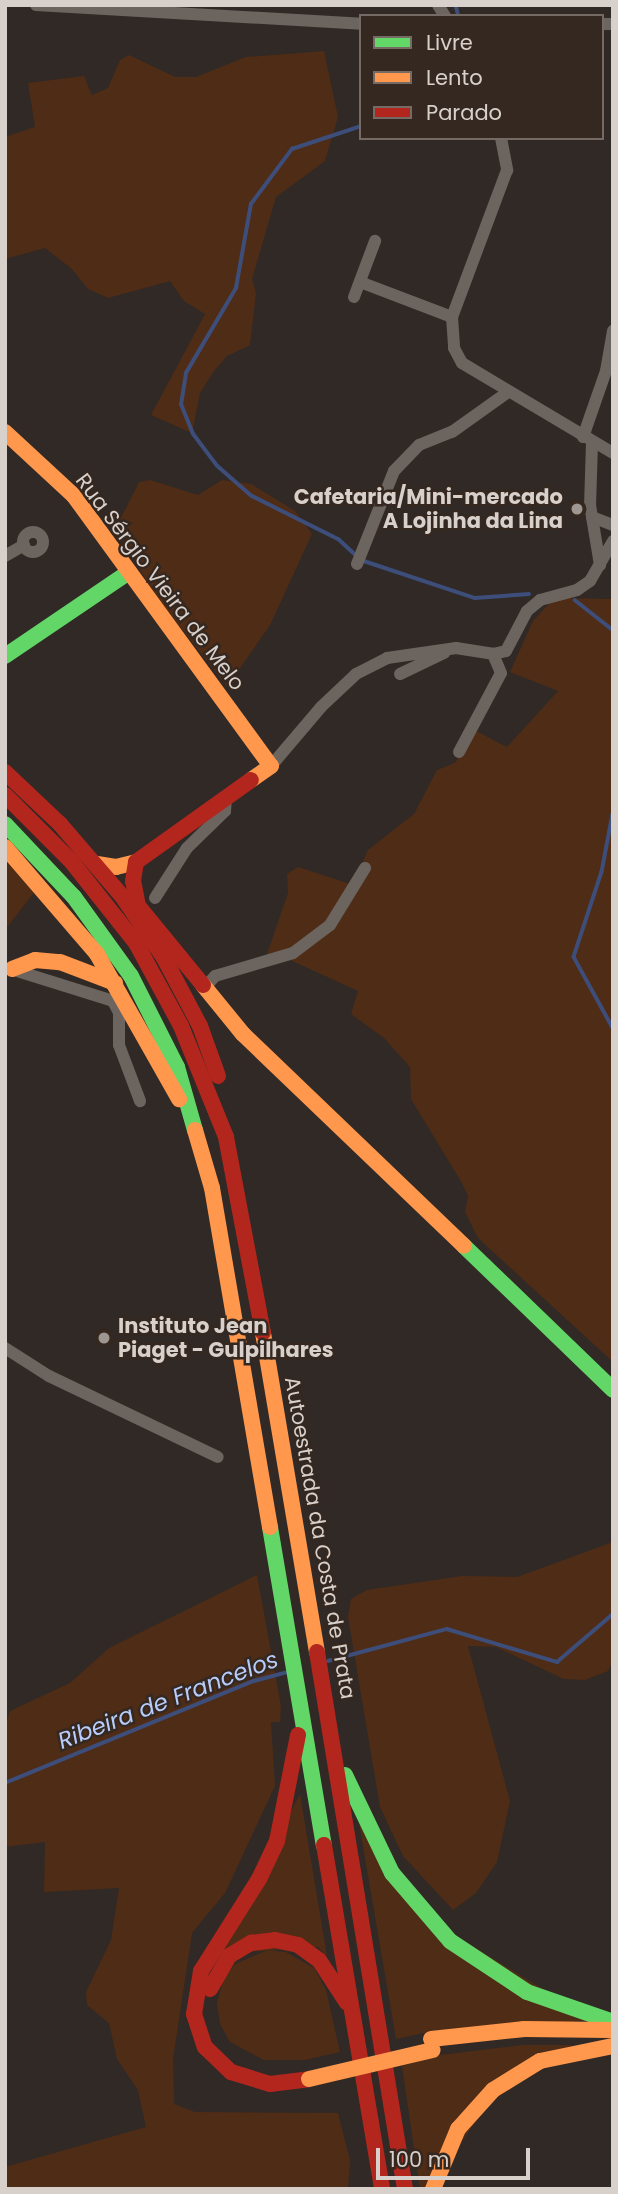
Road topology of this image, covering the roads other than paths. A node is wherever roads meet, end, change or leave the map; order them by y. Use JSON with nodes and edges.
{"nodes":[{"id":1,"x":36,"y":5,"type":"edge"},
{"id":2,"x":103,"y":8,"type":"edge"},
{"id":3,"x":359,"y":24,"type":"edge"},
{"id":4,"x":501,"y":140,"type":"edge"},
{"id":5,"x":375,"y":241,"type":"dead end"},
{"id":6,"x":360,"y":282,"type":"junction"},
{"id":7,"x":354,"y":297,"type":"dead end"},
{"id":8,"x":452,"y":317,"type":"junction"},
{"id":9,"x":613,"y":331,"type":"edge"},
{"id":10,"x":508,"y":392,"type":"junction"},
{"id":11,"x":5,"y":432,"type":"edge"},
{"id":12,"x":587,"y":440,"type":"junction"},
{"id":13,"x":613,"y":453,"type":"edge"},
{"id":14,"x":592,"y":517,"type":"junction"},
{"id":15,"x":613,"y":525,"type":"edge"},
{"id":16,"x":613,"y":541,"type":"edge"},
{"id":17,"x":24,"y":545,"type":"dead end"},
{"id":18,"x":115,"y":554,"type":"junction"},
{"id":19,"x":5,"y":556,"type":"edge"},
{"id":20,"x":359,"y":560,"type":"dead end"},
{"id":21,"x":600,"y":565,"type":"junction"},
{"id":22,"x":129,"y":572,"type":"junction"},
{"id":23,"x":110,"y":586,"type":"junction"},
{"id":24,"x":141,"y":590,"type":"junction"},
{"id":25,"x":456,"y":648,"type":"junction"},
{"id":26,"x":492,"y":654,"type":"junction"},
{"id":27,"x":5,"y":656,"type":"edge"},
{"id":28,"x":400,"y":674,"type":"dead end"},
{"id":29,"x":459,"y":752,"type":"dead end"},
{"id":30,"x":271,"y":766,"type":"junction"},
{"id":31,"x":5,"y":772,"type":"edge"},
{"id":32,"x":5,"y":795,"type":"edge"},
{"id":33,"x":226,"y":798,"type":"junction"},
{"id":34,"x":5,"y":824,"type":"edge"},
{"id":35,"x":5,"y":847,"type":"edge"},
{"id":36,"x":155,"y":850,"type":"junction"},
{"id":37,"x":136,"y":862,"type":"junction"},
{"id":38,"x":97,"y":864,"type":"junction"},
{"id":39,"x":365,"y":868,"type":"dead end"},
{"id":40,"x":150,"y":905,"type":"junction"},
{"id":41,"x":9,"y":969,"type":"edge"},
{"id":42,"x":116,"y":984,"type":"junction"},
{"id":43,"x":204,"y":988,"type":"junction"},
{"id":44,"x":140,"y":1101,"type":"dead end"},
{"id":45,"x":193,"y":1118,"type":"junction"},
{"id":46,"x":226,"y":1137,"type":"junction"},
{"id":47,"x":5,"y":1348,"type":"edge"},
{"id":48,"x":613,"y":1390,"type":"edge"},
{"id":49,"x":218,"y":1457,"type":"dead end"},
{"id":50,"x":300,"y":1711,"type":"junction"},
{"id":51,"x":335,"y":1755,"type":"junction"},
{"id":52,"x":350,"y":2008,"type":"junction"},
{"id":53,"x":613,"y":2022,"type":"edge"},
{"id":54,"x":613,"y":2030,"type":"edge"},
{"id":55,"x":613,"y":2044,"type":"edge"},
{"id":56,"x":432,"y":2045,"type":"junction"},
{"id":57,"x":308,"y":2074,"type":"junction"},
{"id":58,"x":382,"y":2189,"type":"edge"},
{"id":59,"x":405,"y":2189,"type":"edge"},
{"id":60,"x":433,"y":2189,"type":"edge"}],
"edges":[{"from":1,"to":2,"type":"street"},
{"from":2,"to":3,"type":"street"},
{"from":4,"to":8,"type":"street"},
{"from":5,"to":6,"type":"street"},
{"from":6,"to":7,"type":"street"},
{"from":6,"to":8,"type":"street"},
{"from":8,"to":10,"type":"street"},
{"from":9,"to":12,"type":"street"},
{"from":10,"to":12,"type":"street"},
{"from":10,"to":20,"type":"street"},
{"from":11,"to":18,"type":"main road","name":"Rua Sérgio Vieira de Melo"},
{"from":12,"to":13,"type":"street"},
{"from":12,"to":14,"type":"street"},
{"from":14,"to":15,"type":"street"},
{"from":14,"to":21,"type":"street"},
{"from":16,"to":21,"type":"street"},
{"from":17,"to":19,"type":"street"},
{"from":18,"to":22,"type":"main road","name":"Rua Sérgio Vieira de Melo"},
{"from":18,"to":23,"type":"main road"},
{"from":21,"to":26,"type":"street"},
{"from":22,"to":23,"type":"main road"},
{"from":22,"to":24,"type":"main road","name":"Rua Sérgio Vieira de Melo"},
{"from":23,"to":24,"type":"main road"},
{"from":23,"to":27,"type":"main road"},
{"from":24,"to":30,"type":"main road","name":"Rua Sérgio Vieira de Melo"},
{"from":25,"to":26,"type":"street"},
{"from":25,"to":28,"type":"street"},
{"from":25,"to":30,"type":"street"},
{"from":26,"to":29,"type":"street"},
{"from":30,"to":33,"type":"main road"},
{"from":31,"to":38,"type":"main road"},
{"from":32,"to":46,"type":"main road","name":"Autoestrada da Costa de Prata"},
{"from":33,"to":36,"type":"main road"},
{"from":33,"to":40,"type":"street"},
{"from":34,"to":45,"type":"main road"},
{"from":35,"to":42,"type":"main road"},
{"from":36,"to":37,"type":"main road"},
{"from":36,"to":40,"type":"main road"},
{"from":37,"to":38,"type":"main road"},
{"from":37,"to":40,"type":"main road"},
{"from":38,"to":46,"type":"main road"},
{"from":39,"to":43,"type":"street"},
{"from":40,"to":43,"type":"main road"},
{"from":41,"to":42,"type":"main road"},
{"from":41,"to":44,"type":"street"},
{"from":42,"to":45,"type":"main road"},
{"from":43,"to":48,"type":"main road"},
{"from":45,"to":50,"type":"main road"},
{"from":46,"to":51,"type":"main road","name":"Autoestrada da Costa de Prata"},
{"from":47,"to":49,"type":"street"},
{"from":50,"to":52,"type":"main road"},
{"from":50,"to":57,"type":"main road"},
{"from":51,"to":53,"type":"main road"},
{"from":51,"to":59,"type":"main road","name":"Autoestrada da Costa de Prata"},
{"from":52,"to":57,"type":"main road"},
{"from":52,"to":58,"type":"main road"},
{"from":54,"to":56,"type":"main road"},
{"from":55,"to":56,"type":"main road"},
{"from":55,"to":60,"type":"main road"},
{"from":56,"to":57,"type":"main road","bridge":true}]}
